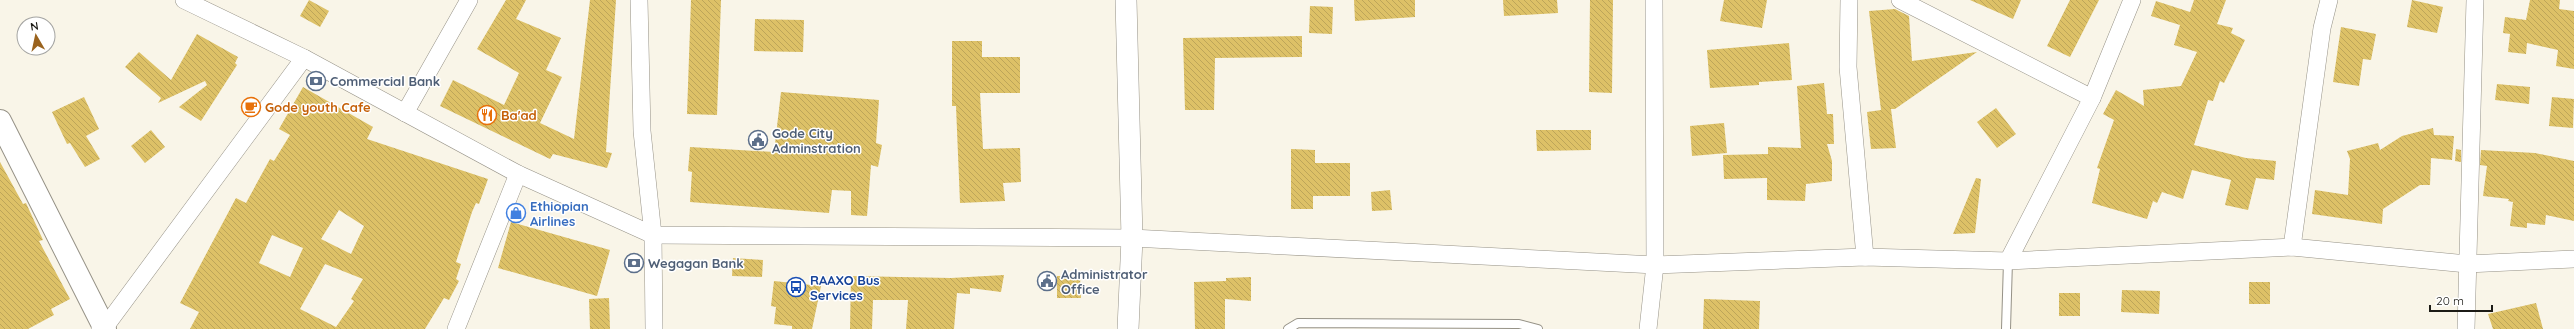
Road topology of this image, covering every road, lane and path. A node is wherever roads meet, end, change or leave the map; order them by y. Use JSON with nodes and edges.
{"nodes":[{"id":1,"x":184,"y":0,"type":"edge"},
{"id":2,"x":469,"y":0,"type":"edge"},
{"id":3,"x":639,"y":0,"type":"edge"},
{"id":4,"x":1126,"y":0,"type":"edge"},
{"id":5,"x":1654,"y":0,"type":"edge"},
{"id":6,"x":1850,"y":0,"type":"edge"},
{"id":7,"x":1900,"y":0,"type":"edge"},
{"id":8,"x":2132,"y":0,"type":"edge"},
{"id":9,"x":2330,"y":0,"type":"edge"},
{"id":10,"x":2475,"y":0,"type":"edge"},
{"id":11,"x":304,"y":58,"type":"junction"},
{"id":12,"x":2092,"y":98,"type":"junction"},
{"id":13,"x":405,"y":112,"type":"junction"},
{"id":14,"x":0,"y":121,"type":"edge"},
{"id":15,"x":518,"y":174,"type":"junction"},
{"id":16,"x":654,"y":235,"type":"junction"},
{"id":17,"x":1132,"y":238,"type":"junction"},
{"id":18,"x":2292,"y":247,"type":"junction"},
{"id":19,"x":1865,"y":257,"type":"junction"},
{"id":20,"x":2574,"y":259,"type":"edge"},
{"id":21,"x":2008,"y":261,"type":"junction"},
{"id":22,"x":2467,"y":264,"type":"junction"},
{"id":23,"x":1655,"y":265,"type":"junction"},
{"id":24,"x":104,"y":328,"type":"edge"},
{"id":25,"x":456,"y":329,"type":"edge"},
{"id":26,"x":654,"y":329,"type":"edge"},
{"id":27,"x":1128,"y":329,"type":"edge"},
{"id":28,"x":1288,"y":329,"type":"edge"},
{"id":29,"x":1538,"y":329,"type":"edge"},
{"id":30,"x":1648,"y":329,"type":"edge"},
{"id":31,"x":2006,"y":329,"type":"edge"},
{"id":32,"x":2466,"y":329,"type":"edge"}],
"edges":[{"from":1,"to":11,"type":"street"},
{"from":2,"to":13,"type":"street"},
{"from":3,"to":16,"type":"street"},
{"from":4,"to":17,"type":"street"},
{"from":5,"to":23,"type":"street"},
{"from":6,"to":19,"type":"street"},
{"from":7,"to":12,"type":"street"},
{"from":8,"to":12,"type":"street"},
{"from":9,"to":18,"type":"street"},
{"from":10,"to":22,"type":"street"},
{"from":11,"to":13,"type":"street"},
{"from":11,"to":24,"type":"street"},
{"from":12,"to":21,"type":"street"},
{"from":13,"to":15,"type":"street"},
{"from":14,"to":24,"type":"main road"},
{"from":15,"to":16,"type":"street"},
{"from":15,"to":25,"type":"street"},
{"from":16,"to":17,"type":"street"},
{"from":16,"to":26,"type":"street"},
{"from":17,"to":23,"type":"street"},
{"from":17,"to":27,"type":"street"},
{"from":18,"to":21,"type":"street"},
{"from":18,"to":22,"type":"street"},
{"from":19,"to":21,"type":"street"},
{"from":19,"to":23,"type":"street"},
{"from":20,"to":22,"type":"street"},
{"from":21,"to":31,"type":"lane"},
{"from":22,"to":32,"type":"street"},
{"from":23,"to":30,"type":"street"},
{"from":28,"to":29,"type":"lane"}]}
